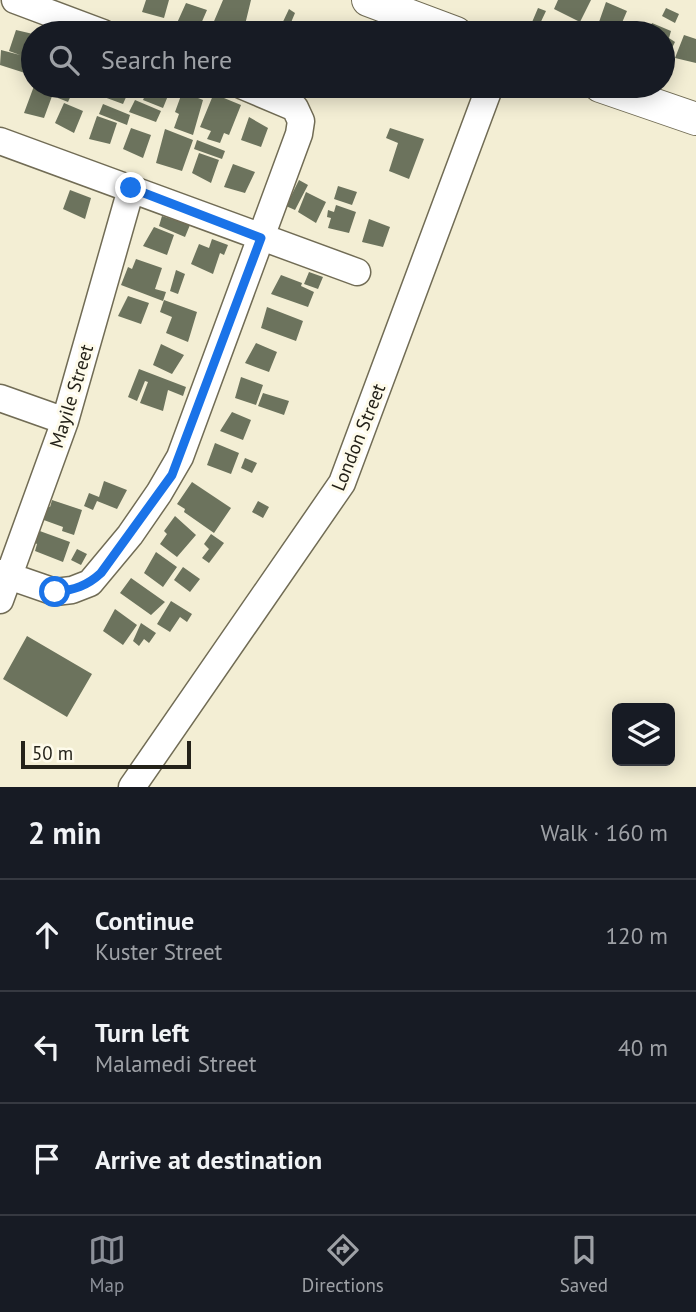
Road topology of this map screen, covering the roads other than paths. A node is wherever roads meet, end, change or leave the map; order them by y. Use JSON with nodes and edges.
{"nodes":[{"id":1,"x":15,"y":0,"type":"edge"},
{"id":2,"x":368,"y":0,"type":"edge"},
{"id":3,"x":71,"y":21,"type":"edge"},
{"id":4,"x":424,"y":21,"type":"edge"},
{"id":5,"x":275,"y":98,"type":"edge"},
{"id":6,"x":486,"y":98,"type":"edge"},
{"id":7,"x":635,"y":98,"type":"edge"},
{"id":8,"x":696,"y":119,"type":"edge"},
{"id":9,"x":0,"y":141,"type":"edge"},
{"id":10,"x":131,"y":188,"type":"junction"},
{"id":11,"x":261,"y":238,"type":"junction"},
{"id":12,"x":357,"y":272,"type":"dead end"},
{"id":13,"x":0,"y":398,"type":"edge"},
{"id":14,"x":65,"y":422,"type":"junction"},
{"id":15,"x":3,"y":583,"type":"edge"},
{"id":16,"x":132,"y":787,"type":"edge"}],
"edges":[{"from":1,"to":3,"type":"street"},
{"from":2,"to":4,"type":"street"},
{"from":5,"to":11,"type":"street"},
{"from":6,"to":16,"type":"street","name":"London Street"},
{"from":7,"to":8,"type":"street"},
{"from":9,"to":10,"type":"street"},
{"from":10,"to":11,"type":"street"},
{"from":10,"to":14,"type":"street","name":"Mayile Street"},
{"from":11,"to":12,"type":"street"},
{"from":11,"to":15,"type":"street"},
{"from":13,"to":14,"type":"street"},
{"from":14,"to":15,"type":"street","name":"Mayile Street"}]}
